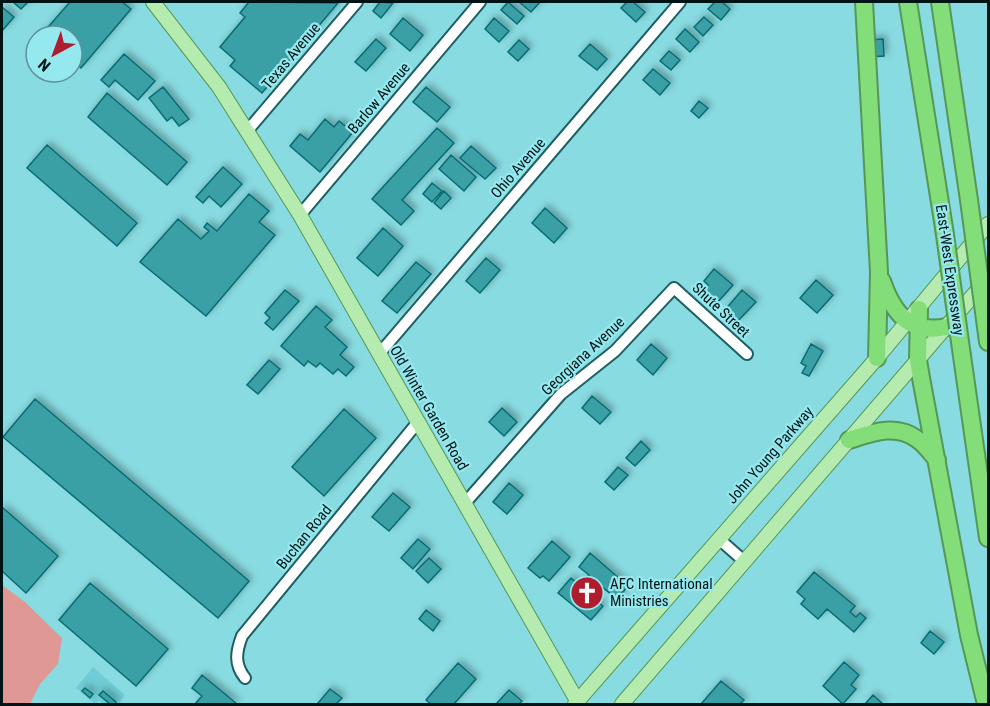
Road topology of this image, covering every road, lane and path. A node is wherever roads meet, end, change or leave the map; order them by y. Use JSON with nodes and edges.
{"nodes":[{"id":1,"x":153,"y":2,"type":"edge"},
{"id":2,"x":357,"y":2,"type":"edge"},
{"id":3,"x":480,"y":2,"type":"edge"},
{"id":4,"x":680,"y":2,"type":"edge"},
{"id":5,"x":864,"y":2,"type":"edge"},
{"id":6,"x":908,"y":2,"type":"edge"},
{"id":7,"x":940,"y":2,"type":"edge"},
{"id":8,"x":248,"y":130,"type":"junction"},
{"id":9,"x":300,"y":215,"type":"junction"},
{"id":10,"x":988,"y":225,"type":"edge"},
{"id":11,"x":879,"y":272,"type":"junction"},
{"id":12,"x":988,"y":278,"type":"edge"},
{"id":13,"x":674,"y":288,"type":"joint"},
{"id":14,"x":915,"y":320,"type":"junction"},
{"id":15,"x":947,"y":327,"type":"junction"},
{"id":16,"x":987,"y":335,"type":"edge"},
{"id":17,"x":379,"y":354,"type":"junction"},
{"id":18,"x":747,"y":354,"type":"dead end"},
{"id":19,"x":877,"y":358,"type":"junction"},
{"id":20,"x":918,"y":360,"type":"junction"},
{"id":21,"x":418,"y":422,"type":"junction"},
{"id":22,"x":849,"y":440,"type":"junction"},
{"id":23,"x":937,"y":460,"type":"junction"},
{"id":24,"x":465,"y":502,"type":"junction"},
{"id":25,"x":988,"y":538,"type":"edge"},
{"id":26,"x":718,"y":539,"type":"junction"},
{"id":27,"x":744,"y":561,"type":"junction"},
{"id":28,"x":245,"y":678,"type":"dead end"},
{"id":29,"x":577,"y":704,"type":"edge"},
{"id":30,"x":622,"y":705,"type":"edge"},
{"id":31,"x":986,"y":705,"type":"edge"}],
"edges":[{"from":1,"to":8,"type":"main road","name":"Old Winter Garden Road"},
{"from":2,"to":8,"type":"street","name":"Texas Avenue"},
{"from":3,"to":9,"type":"street","name":"Barlow Avenue"},
{"from":4,"to":17,"type":"street","name":"Ohio Avenue"},
{"from":5,"to":11,"type":"highway"},
{"from":6,"to":25,"type":"highway","name":"East-West Expressway","bridge":true},
{"from":7,"to":16,"type":"highway","name":"East-West Expressway","bridge":true},
{"from":8,"to":9,"type":"main road","name":"Old Winter Garden Road"},
{"from":9,"to":17,"type":"main road","name":"Old Winter Garden Road"},
{"from":10,"to":14,"type":"main road","name":"John Young Parkway"},
{"from":11,"to":14,"type":"highway"},
{"from":11,"to":19,"type":"highway"},
{"from":12,"to":15,"type":"main road"},
{"from":13,"to":18,"type":"street","name":"Shute Street"},
{"from":13,"to":24,"type":"street","name":"Georgiana Avenue"},
{"from":14,"to":15,"type":"highway"},
{"from":14,"to":19,"type":"main road","name":"John Young Parkway"},
{"from":14,"to":20,"type":"highway"},
{"from":15,"to":20,"type":"main road"},
{"from":17,"to":21,"type":"main road","name":"Old Winter Garden Road"},
{"from":19,"to":26,"type":"main road","name":"John Young Parkway"},
{"from":20,"to":22,"type":"main road"},
{"from":20,"to":23,"type":"highway"},
{"from":21,"to":24,"type":"main road","name":"Old Winter Garden Road"},
{"from":21,"to":28,"type":"street","name":"Buchan Road"},
{"from":22,"to":23,"type":"highway"},
{"from":22,"to":27,"type":"main road"},
{"from":23,"to":31,"type":"highway"},
{"from":24,"to":29,"type":"main road","name":"Old Winter Garden Road"},
{"from":26,"to":27,"type":"street"},
{"from":26,"to":29,"type":"main road","name":"John Young Parkway"},
{"from":27,"to":30,"type":"main road"}]}
